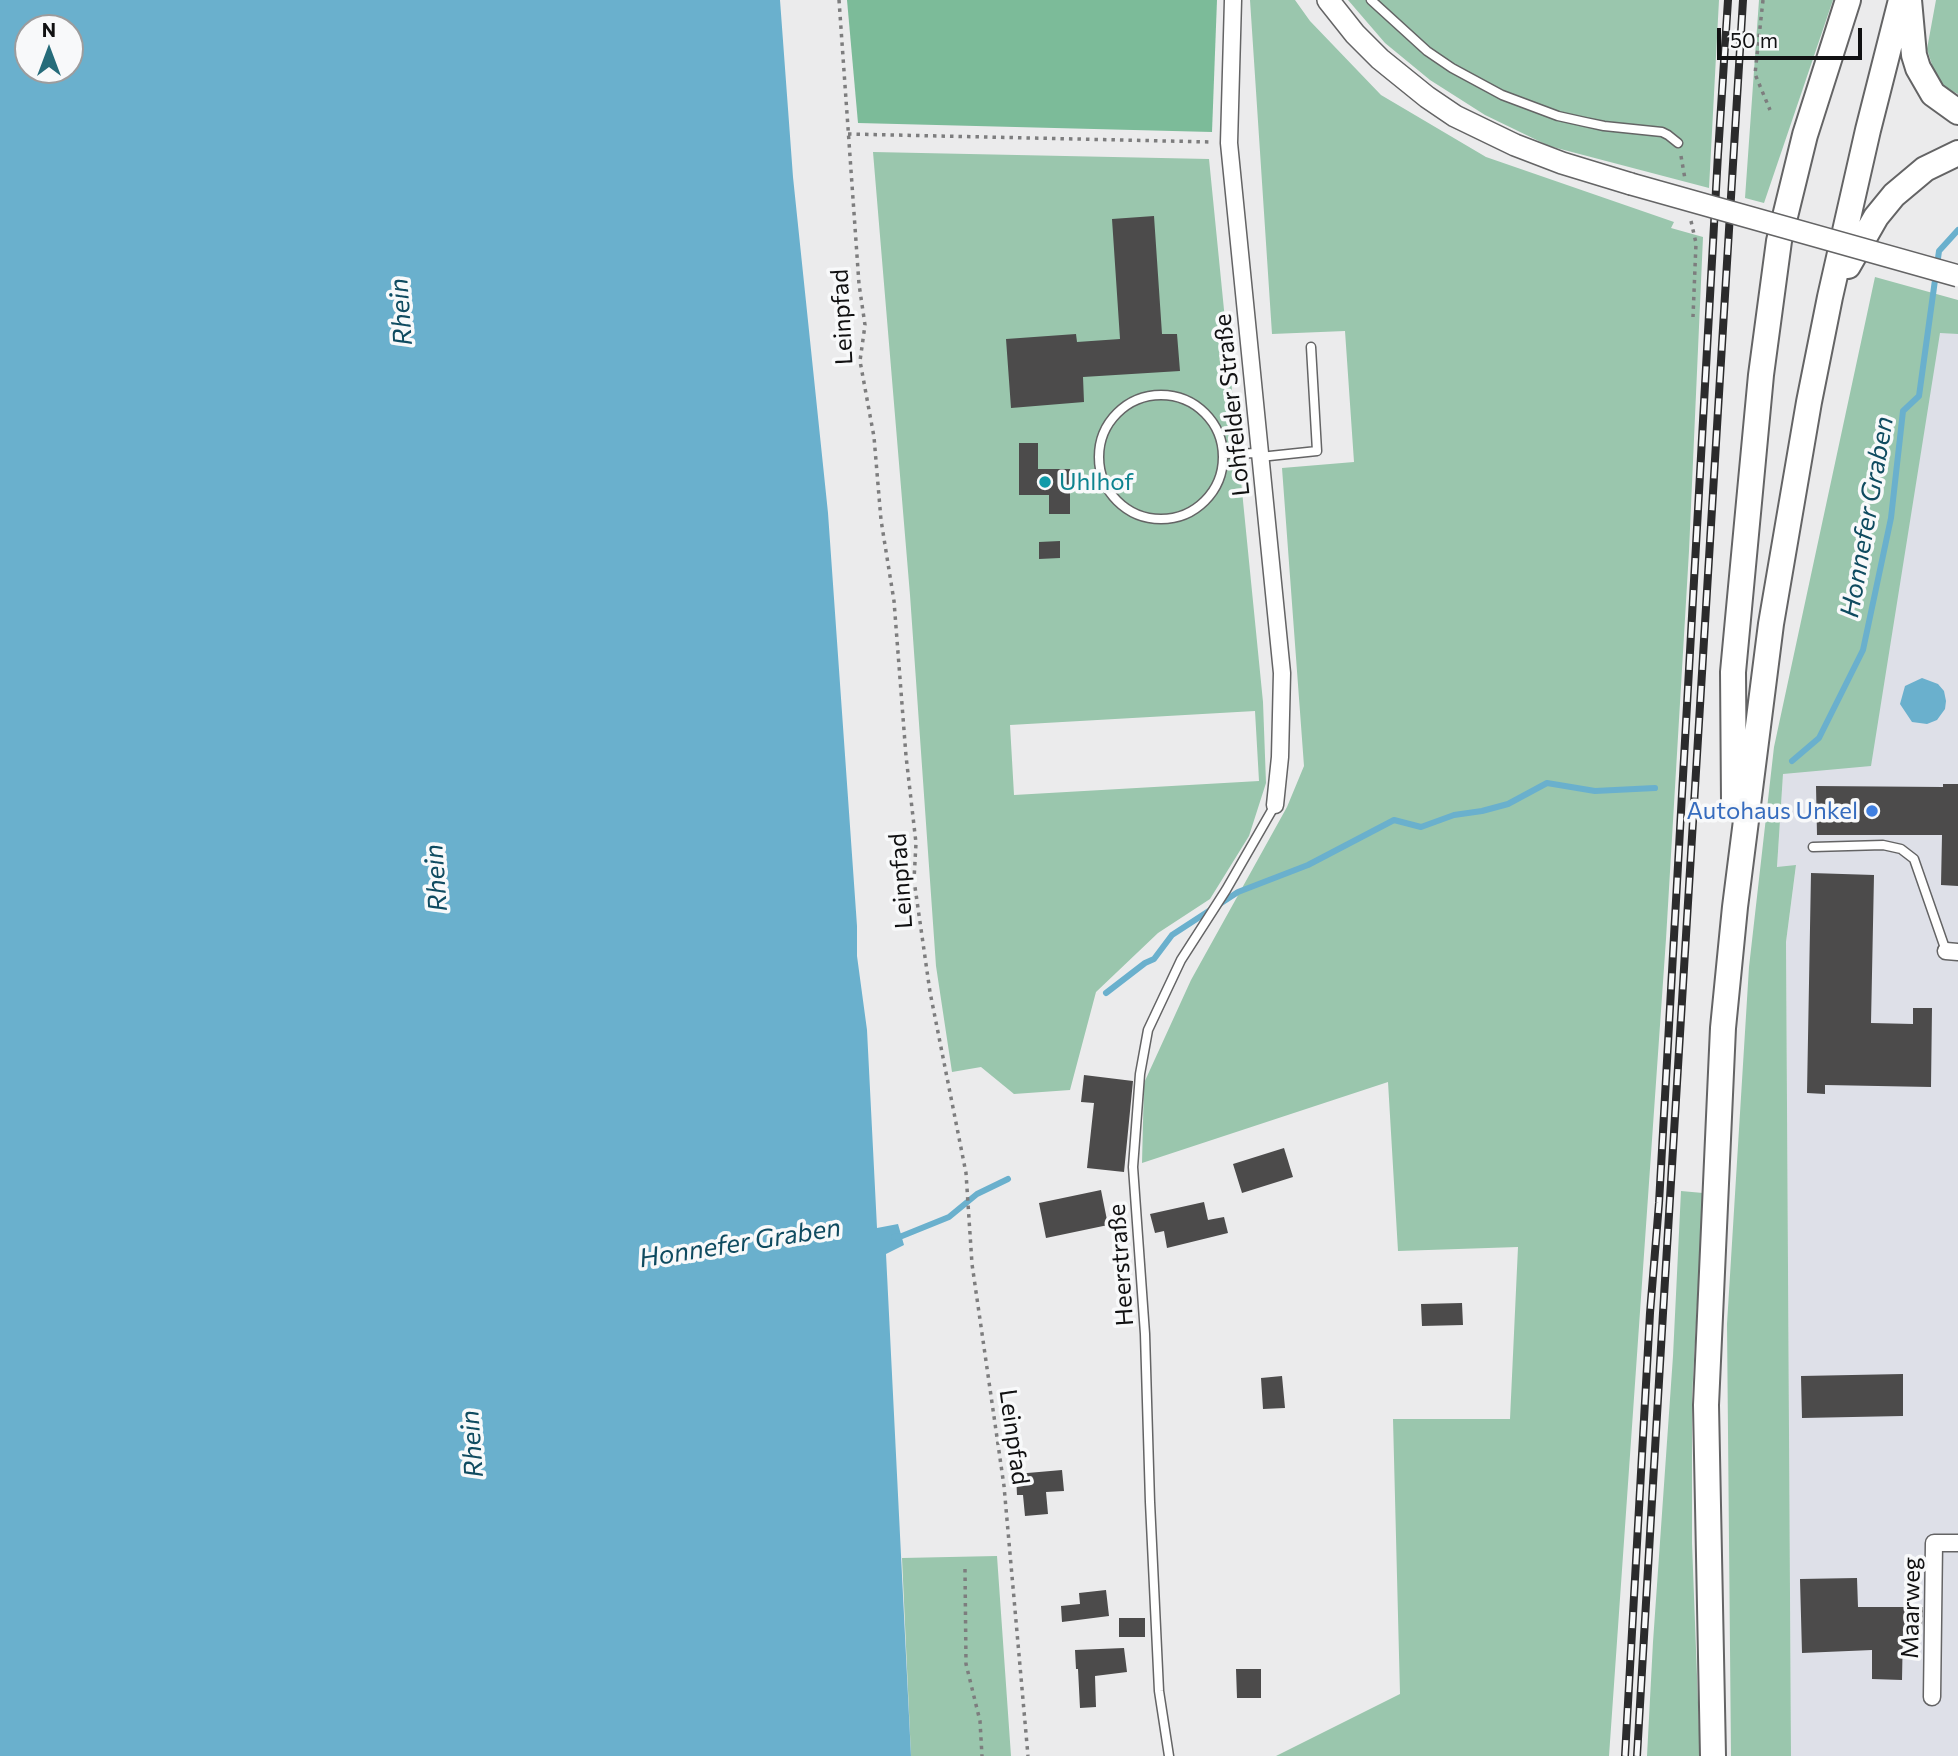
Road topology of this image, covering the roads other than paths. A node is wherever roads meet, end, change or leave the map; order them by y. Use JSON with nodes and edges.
{"nodes":[{"id":1,"x":1233,"y":0,"type":"edge"},
{"id":2,"x":1328,"y":0,"type":"edge"},
{"id":3,"x":1371,"y":0,"type":"edge"},
{"id":4,"x":1848,"y":0,"type":"edge"},
{"id":5,"x":1901,"y":0,"type":"edge"},
{"id":6,"x":1909,"y":0,"type":"edge"},
{"id":7,"x":1958,"y":112,"type":"edge"},
{"id":8,"x":1678,"y":143,"type":"road end"},
{"id":9,"x":1958,"y":153,"type":"edge"},
{"id":10,"x":1782,"y":226,"type":"junction"},
{"id":11,"x":1958,"y":276,"type":"edge"},
{"id":12,"x":1830,"y":297,"type":"junction"},
{"id":13,"x":1311,"y":347,"type":"dead end"},
{"id":14,"x":1223,"y":454,"type":"junction"},
{"id":15,"x":1260,"y":455,"type":"junction"},
{"id":16,"x":1275,"y":805,"type":"joint"},
{"id":17,"x":1813,"y":847,"type":"dead end"},
{"id":18,"x":1735,"y":907,"type":"junction"},
{"id":19,"x":1952,"y":952,"type":"edge"},
{"id":20,"x":1958,"y":1543,"type":"edge"},
{"id":21,"x":1932,"y":1697,"type":"dead end"},
{"id":22,"x":1169,"y":1756,"type":"edge"},
{"id":23,"x":1713,"y":1756,"type":"edge"}],
"edges":[{"from":1,"to":15,"type":"street","name":"Lohfelder Straße"},
{"from":2,"to":10,"type":"street","bridge":true},
{"from":3,"to":8,"type":"lane"},
{"from":4,"to":10,"type":"main road"},
{"from":5,"to":12,"type":"main road"},
{"from":6,"to":7,"type":"main road"},
{"from":9,"to":12,"type":"main road"},
{"from":10,"to":11,"type":"street","bridge":true},
{"from":10,"to":18,"type":"main road"},
{"from":12,"to":18,"type":"main road"},
{"from":13,"to":15,"type":"lane"},
{"from":14,"to":14,"type":"lane"},
{"from":14,"to":15,"type":"lane"},
{"from":15,"to":16,"type":"street","name":"Lohfelder Straße"},
{"from":16,"to":22,"type":"lane","name":"Heerstraße"},
{"from":17,"to":19,"type":"lane"},
{"from":18,"to":23,"type":"main road"},
{"from":20,"to":21,"type":"street","name":"Maarweg"}]}
